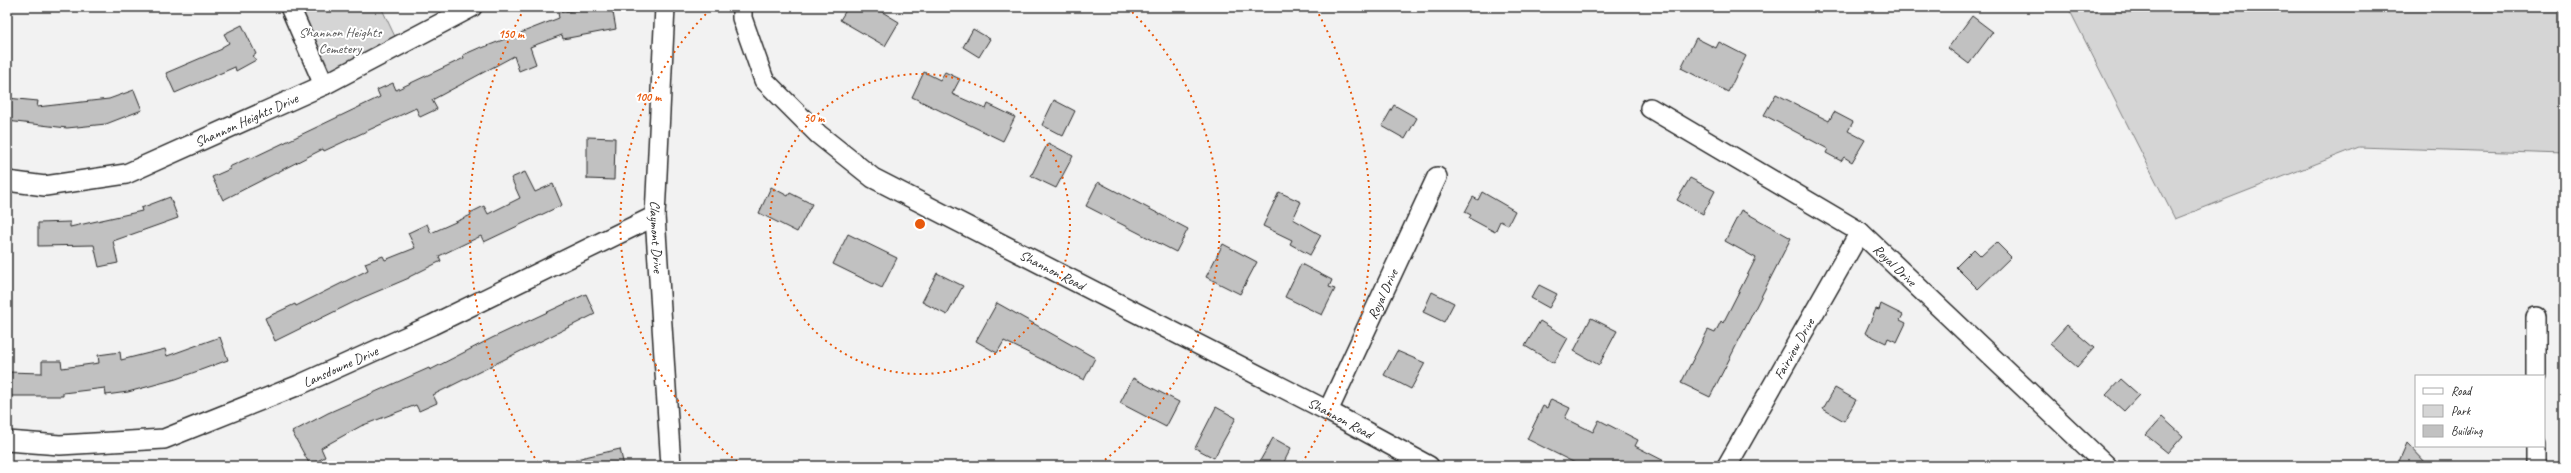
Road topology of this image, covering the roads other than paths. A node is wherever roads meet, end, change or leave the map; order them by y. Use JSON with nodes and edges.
{"nodes":[{"id":1,"x":290,"y":7,"type":"edge"},
{"id":2,"x":472,"y":7,"type":"edge"},
{"id":3,"x":665,"y":7,"type":"edge"},
{"id":4,"x":742,"y":7,"type":"edge"},
{"id":5,"x":324,"y":85,"type":"junction"},
{"id":6,"x":1650,"y":108,"type":"dead end"},
{"id":7,"x":1437,"y":177,"type":"dead end"},
{"id":8,"x":7,"y":181,"type":"edge"},
{"id":9,"x":655,"y":216,"type":"junction"},
{"id":10,"x":1860,"y":232,"type":"junction"},
{"id":11,"x":2536,"y":317,"type":"dead end"},
{"id":12,"x":2536,"y":375,"type":"edge"},
{"id":13,"x":1328,"y":411,"type":"junction"},
{"id":14,"x":7,"y":441,"type":"edge"},
{"id":15,"x":2536,"y":447,"type":"edge"},
{"id":16,"x":671,"y":466,"type":"edge"},
{"id":17,"x":1429,"y":466,"type":"edge"},
{"id":18,"x":1727,"y":466,"type":"edge"},
{"id":19,"x":2107,"y":466,"type":"edge"},
{"id":20,"x":2536,"y":466,"type":"edge"}],
"edges":[{"from":1,"to":5,"type":"street"},
{"from":2,"to":5,"type":"street","name":"Shannon Heights Drive"},
{"from":3,"to":9,"type":"street","name":"Claymont Drive"},
{"from":4,"to":13,"type":"street","name":"Shannon Road"},
{"from":5,"to":8,"type":"street","name":"Shannon Heights Drive"},
{"from":6,"to":10,"type":"street","name":"Royal Drive"},
{"from":7,"to":13,"type":"street","name":"Royal Drive"},
{"from":9,"to":14,"type":"street","name":"Lansdowne Drive"},
{"from":9,"to":16,"type":"street","name":"Claymont Drive"},
{"from":10,"to":18,"type":"street","name":"Fairview Drive"},
{"from":10,"to":19,"type":"street","name":"Royal Drive"},
{"from":11,"to":12,"type":"street"},
{"from":13,"to":17,"type":"street","name":"Shannon Road"},
{"from":15,"to":20,"type":"street"}]}
